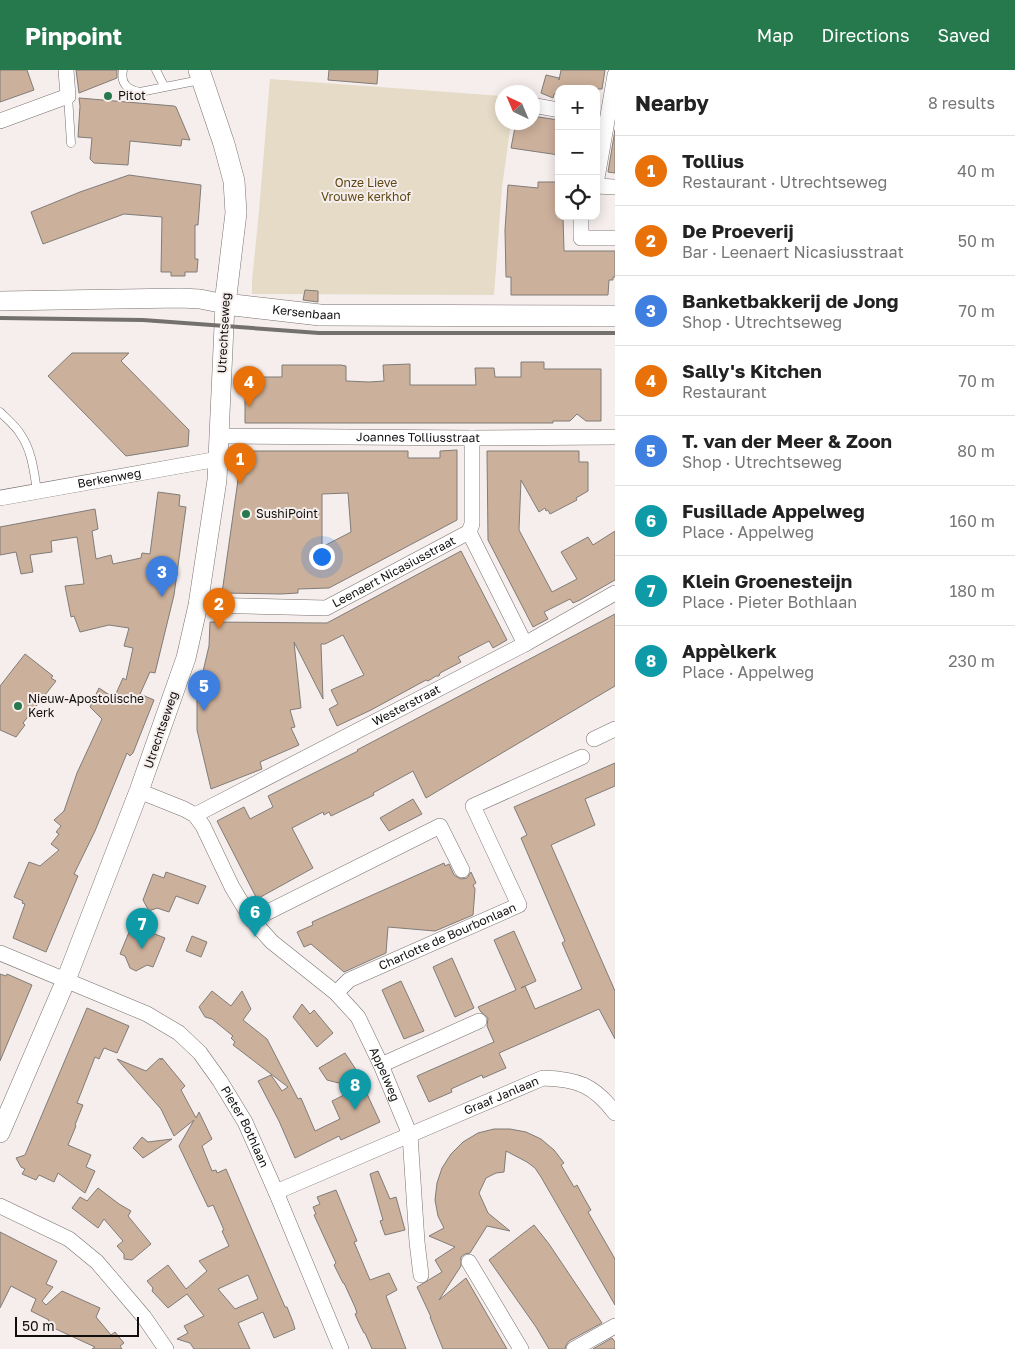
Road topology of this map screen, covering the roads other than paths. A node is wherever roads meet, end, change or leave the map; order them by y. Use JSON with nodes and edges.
{"nodes":[{"id":1,"x":66,"y":70,"type":"edge"},
{"id":2,"x":123,"y":70,"type":"edge"},
{"id":3,"x":156,"y":70,"type":"edge"},
{"id":4,"x":200,"y":75,"type":"edge"},
{"id":5,"x":615,"y":75,"type":"edge"},
{"id":6,"x":164,"y":86,"type":"junction"},
{"id":7,"x":68,"y":96,"type":"junction"},
{"id":8,"x":540,"y":106,"type":"edge"},
{"id":9,"x":555,"y":109,"type":"edge"},
{"id":10,"x":607,"y":118,"type":"edge"},
{"id":11,"x":0,"y":121,"type":"edge"},
{"id":12,"x":70,"y":143,"type":"dead end"},
{"id":13,"x":598,"y":175,"type":"edge"},
{"id":14,"x":600,"y":185,"type":"edge"},
{"id":15,"x":615,"y":187,"type":"edge"},
{"id":16,"x":580,"y":220,"type":"edge"},
{"id":17,"x":615,"y":238,"type":"edge"},
{"id":18,"x":0,"y":301,"type":"edge"},
{"id":19,"x":225,"y":304,"type":"junction"},
{"id":20,"x":615,"y":316,"type":"edge"},
{"id":21,"x":0,"y":412,"type":"edge"},
{"id":22,"x":220,"y":436,"type":"junction"},
{"id":23,"x":615,"y":437,"type":"edge"},
{"id":24,"x":472,"y":438,"type":"junction"},
{"id":25,"x":218,"y":459,"type":"junction"},
{"id":26,"x":37,"y":491,"type":"junction"},
{"id":27,"x":0,"y":498,"type":"edge"},
{"id":28,"x":469,"y":532,"type":"junction"},
{"id":29,"x":615,"y":593,"type":"edge"},
{"id":30,"x":198,"y":605,"type":"junction"},
{"id":31,"x":525,"y":644,"type":"junction"},
{"id":32,"x":615,"y":729,"type":"edge"},
{"id":33,"x":594,"y":739,"type":"dead end"},
{"id":34,"x":582,"y":757,"type":"dead end"},
{"id":35,"x":139,"y":792,"type":"junction"},
{"id":36,"x":195,"y":815,"type":"junction"},
{"id":37,"x":462,"y":870,"type":"dead end"},
{"id":38,"x":252,"y":920,"type":"junction"},
{"id":39,"x":0,"y":953,"type":"edge"},
{"id":40,"x":66,"y":980,"type":"junction"},
{"id":41,"x":336,"y":993,"type":"junction"},
{"id":42,"x":479,"y":1021,"type":"dead end"},
{"id":43,"x":381,"y":1064,"type":"junction"},
{"id":44,"x":615,"y":1113,"type":"edge"},
{"id":45,"x":0,"y":1133,"type":"edge"},
{"id":46,"x":410,"y":1135,"type":"junction"},
{"id":47,"x":276,"y":1192,"type":"junction"},
{"id":48,"x":0,"y":1206,"type":"edge"},
{"id":49,"x":469,"y":1262,"type":"dead end"},
{"id":50,"x":421,"y":1275,"type":"dead end"},
{"id":51,"x":615,"y":1326,"type":"edge"},
{"id":52,"x":166,"y":1349,"type":"edge"},
{"id":53,"x":341,"y":1349,"type":"edge"},
{"id":54,"x":521,"y":1349,"type":"edge"},
{"id":55,"x":574,"y":1349,"type":"edge"}],
"edges":[{"from":1,"to":7,"type":"street"},
{"from":2,"to":6,"type":"lane"},
{"from":3,"to":6,"type":"lane"},
{"from":4,"to":6,"type":"lane"},
{"from":4,"to":19,"type":"main road","name":"Utrechtseweg"},
{"from":5,"to":10,"type":"street"},
{"from":7,"to":11,"type":"street"},
{"from":7,"to":12,"type":"lane"},
{"from":8,"to":9,"type":"street"},
{"from":10,"to":13,"type":"street"},
{"from":14,"to":15,"type":"street"},
{"from":16,"to":17,"type":"street"},
{"from":18,"to":19,"type":"street","name":"Kersenbaan"},
{"from":19,"to":20,"type":"main road","name":"Kersenbaan"},
{"from":19,"to":22,"type":"street","name":"Utrechtseweg"},
{"from":21,"to":26,"type":"lane"},
{"from":22,"to":24,"type":"street","name":"Joannes Tolliusstraat"},
{"from":22,"to":25,"type":"street","name":"Utrechtseweg"},
{"from":23,"to":24,"type":"street","name":"Joannes Tolliusstraat"},
{"from":24,"to":28,"type":"street"},
{"from":25,"to":26,"type":"street","name":"Berkenweg"},
{"from":25,"to":30,"type":"street","name":"Utrechtseweg"},
{"from":26,"to":27,"type":"street","name":"Berkenweg"},
{"from":28,"to":30,"type":"street","name":"Leenaert Nicasiusstraat"},
{"from":28,"to":31,"type":"street"},
{"from":29,"to":31,"type":"street","name":"Westerstraat"},
{"from":30,"to":35,"type":"street","name":"Utrechtseweg"},
{"from":31,"to":36,"type":"street","name":"Westerstraat"},
{"from":32,"to":33,"type":"street"},
{"from":34,"to":41,"type":"street","name":"Charlotte de Bourbonlaan"},
{"from":35,"to":36,"type":"street"},
{"from":35,"to":40,"type":"street","name":"Utrechtseweg"},
{"from":36,"to":38,"type":"street","name":"Appelweg"},
{"from":37,"to":38,"type":"street"},
{"from":38,"to":41,"type":"street","name":"Appelweg"},
{"from":39,"to":40,"type":"street","name":"Pieter Bothlaan"},
{"from":40,"to":45,"type":"street","name":"Utrechtseweg"},
{"from":40,"to":47,"type":"street","name":"Pieter Bothlaan"},
{"from":41,"to":43,"type":"street","name":"Appelweg"},
{"from":42,"to":43,"type":"street"},
{"from":43,"to":46,"type":"street","name":"Appelweg"},
{"from":44,"to":46,"type":"street","name":"Graaf Janlaan"},
{"from":46,"to":47,"type":"street","name":"Graaf Janlaan"},
{"from":46,"to":50,"type":"street","name":"Appelweg"},
{"from":47,"to":53,"type":"street","name":"Pieter Bothlaan"},
{"from":48,"to":52,"type":"street"},
{"from":49,"to":54,"type":"street"},
{"from":51,"to":55,"type":"street"}]}
